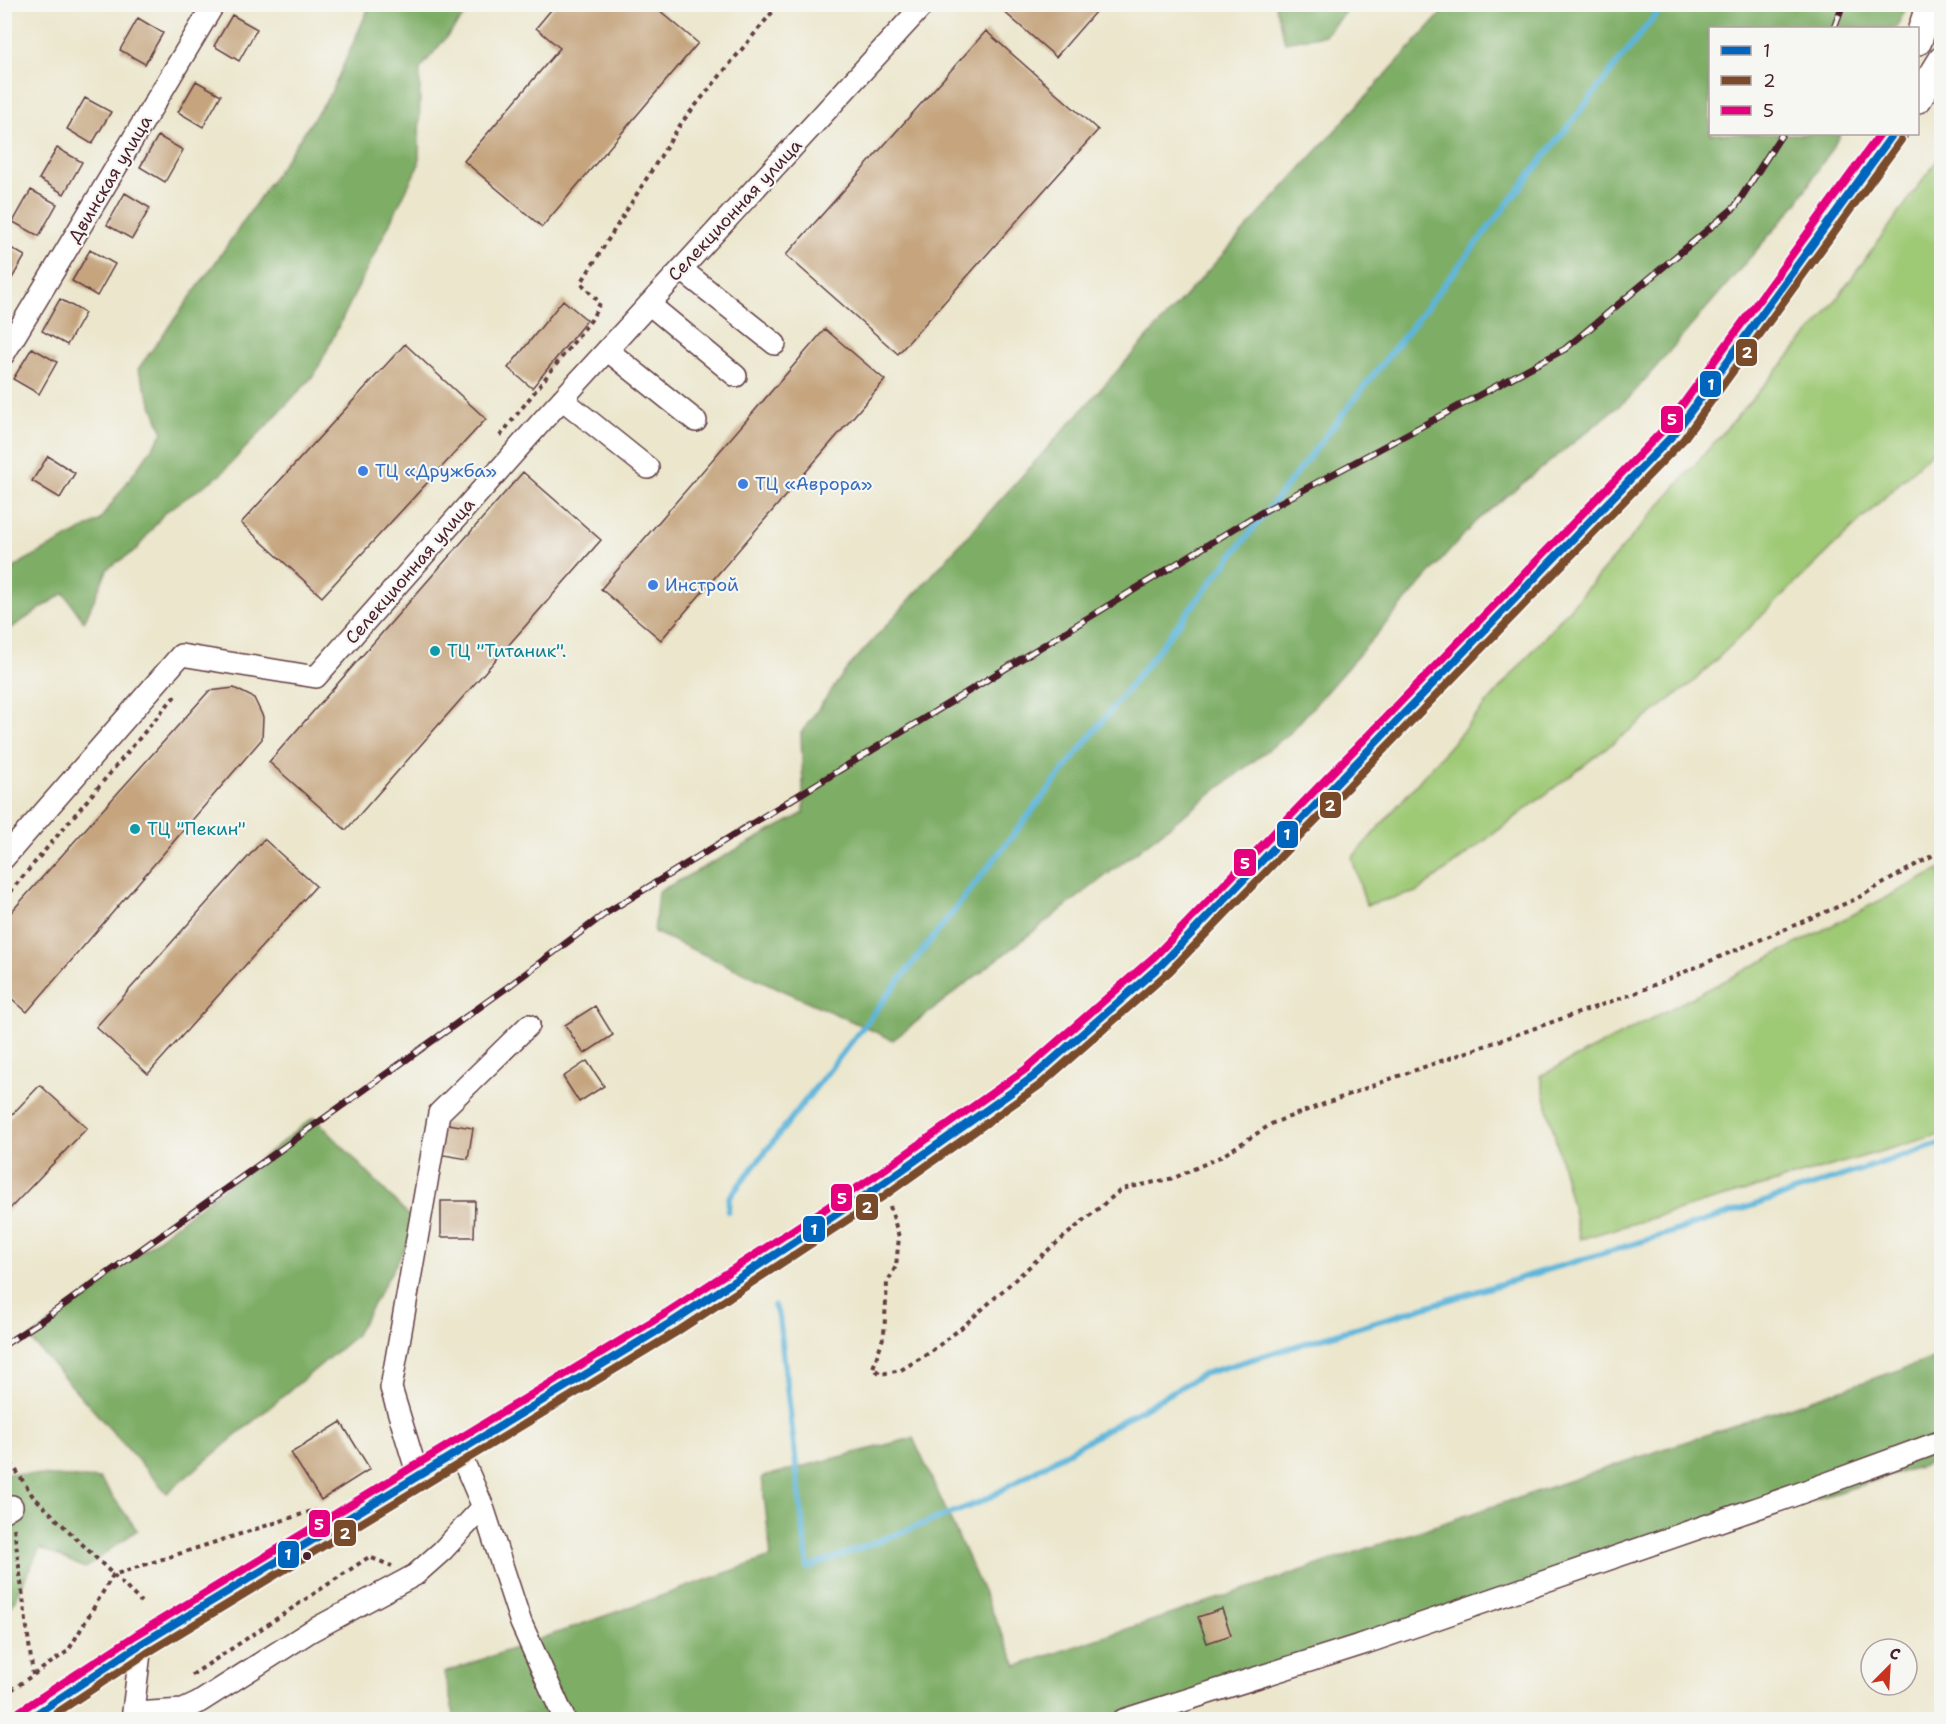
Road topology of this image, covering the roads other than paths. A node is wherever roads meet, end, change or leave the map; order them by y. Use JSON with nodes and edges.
{"nodes":[{"id":1,"x":214,"y":4,"type":"edge"},
{"id":2,"x":924,"y":4,"type":"edge"},
{"id":3,"x":1930,"y":4,"type":"edge"},
{"id":4,"x":1919,"y":35,"type":"edge"},
{"id":5,"x":1941,"y":60,"type":"edge"},
{"id":6,"x":1919,"y":96,"type":"edge"},
{"id":7,"x":1881,"y":135,"type":"edge"},
{"id":8,"x":1892,"y":135,"type":"edge"},
{"id":9,"x":1865,"y":169,"type":"junction"},
{"id":10,"x":681,"y":269,"type":"junction"},
{"id":11,"x":649,"y":304,"type":"junction"},
{"id":12,"x":775,"y":344,"type":"dead end"},
{"id":13,"x":607,"y":350,"type":"junction"},
{"id":14,"x":4,"y":354,"type":"edge"},
{"id":15,"x":736,"y":376,"type":"dead end"},
{"id":16,"x":562,"y":399,"type":"junction"},
{"id":17,"x":696,"y":421,"type":"dead end"},
{"id":18,"x":648,"y":468,"type":"dead end"},
{"id":19,"x":4,"y":858,"type":"edge"},
{"id":20,"x":530,"y":1025,"type":"dead end"},
{"id":21,"x":1941,"y":1441,"type":"edge"},
{"id":22,"x":459,"y":1451,"type":"junction"},
{"id":23,"x":418,"y":1476,"type":"junction"},
{"id":24,"x":483,"y":1507,"type":"junction"},
{"id":25,"x":141,"y":1644,"type":"junction"},
{"id":26,"x":191,"y":1715,"type":"edge"},
{"id":27,"x":133,"y":1716,"type":"edge"},
{"id":28,"x":26,"y":1719,"type":"edge"},
{"id":29,"x":565,"y":1719,"type":"edge"},
{"id":30,"x":1123,"y":1719,"type":"edge"}],
"edges":[{"from":1,"to":14,"type":"street","name":"Двинская улица"},
{"from":2,"to":10,"type":"street","name":"Селекционная улица"},
{"from":3,"to":4,"type":"main road"},
{"from":5,"to":6,"type":"main road"},
{"from":7,"to":9,"type":"main road"},
{"from":8,"to":9,"type":"main road"},
{"from":9,"to":22,"type":"main road"},
{"from":10,"to":11,"type":"street","name":"Селекционная улица"},
{"from":10,"to":12,"type":"street"},
{"from":11,"to":13,"type":"street","name":"Селекционная улица"},
{"from":11,"to":15,"type":"street"},
{"from":13,"to":16,"type":"street","name":"Селекционная улица"},
{"from":13,"to":17,"type":"street"},
{"from":16,"to":18,"type":"street"},
{"from":16,"to":19,"type":"street","name":"Селекционная улица"},
{"from":20,"to":23,"type":"street"},
{"from":21,"to":30,"type":"street"},
{"from":22,"to":23,"type":"main road"},
{"from":22,"to":24,"type":"street"},
{"from":23,"to":25,"type":"main road"},
{"from":24,"to":26,"type":"street"},
{"from":24,"to":29,"type":"street"},
{"from":25,"to":27,"type":"street"},
{"from":25,"to":28,"type":"main road"},
{"from":26,"to":27,"type":"street"}]}
